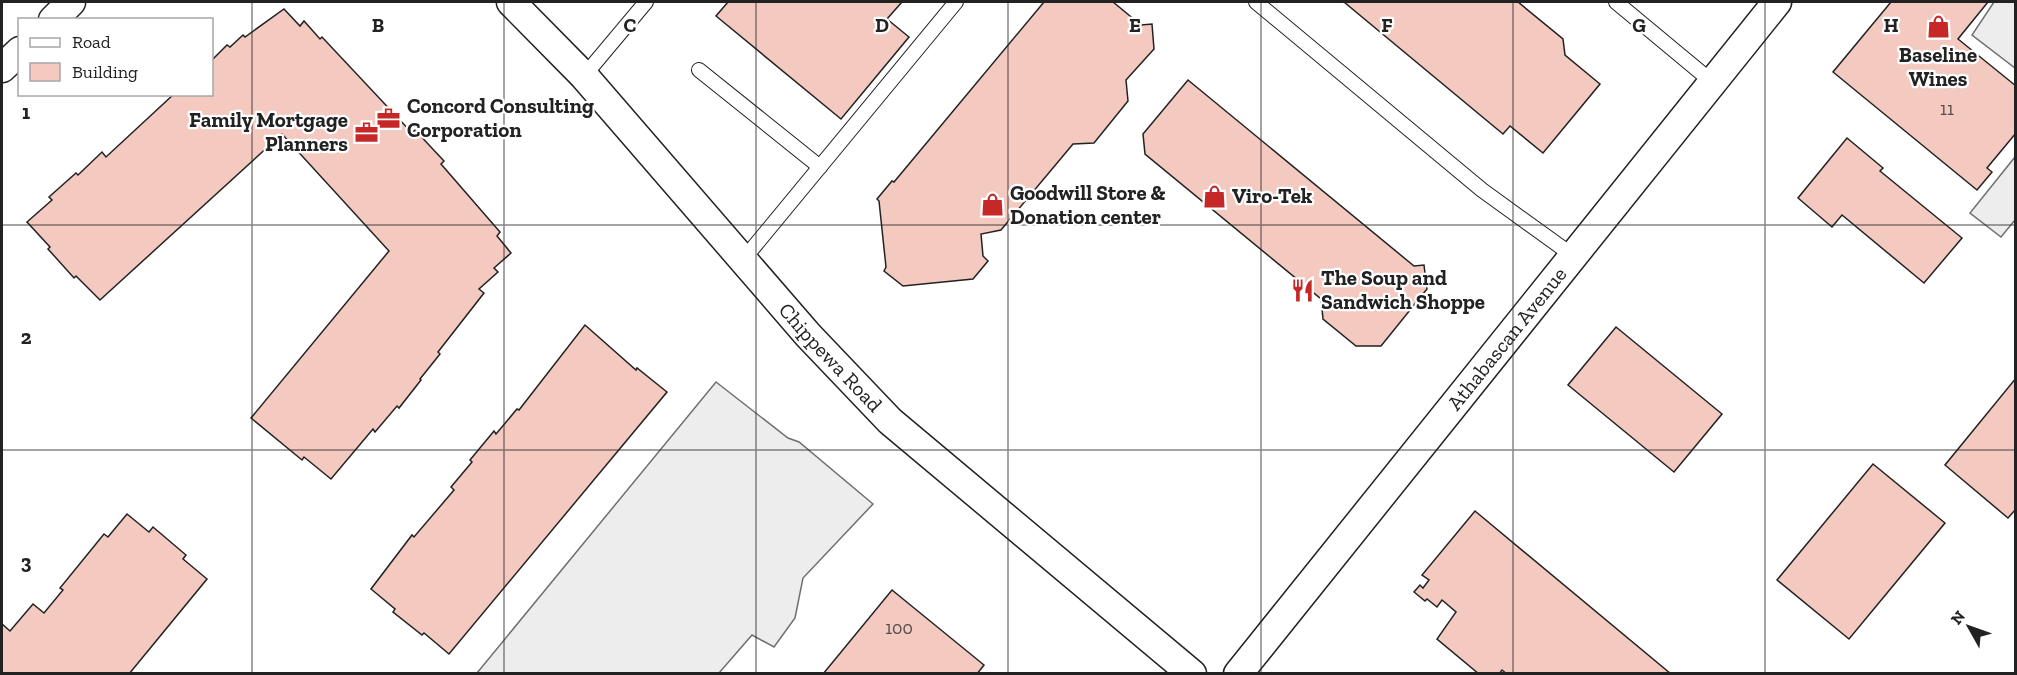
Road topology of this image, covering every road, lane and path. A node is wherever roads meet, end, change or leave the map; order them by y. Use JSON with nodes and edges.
{"nodes":[{"id":1,"x":72,"y":2,"type":"edge"},
{"id":2,"x":511,"y":2,"type":"edge"},
{"id":3,"x":646,"y":2,"type":"edge"},
{"id":4,"x":956,"y":2,"type":"edge"},
{"id":5,"x":1256,"y":2,"type":"edge"},
{"id":6,"x":1616,"y":2,"type":"edge"},
{"id":7,"x":1777,"y":2,"type":"edge"},
{"id":8,"x":55,"y":18,"type":"edge"},
{"id":9,"x":18,"y":53,"type":"edge"},
{"id":10,"x":2,"y":68,"type":"edge"},
{"id":11,"x":699,"y":70,"type":"dead end"},
{"id":12,"x":584,"y":76,"type":"junction"},
{"id":13,"x":1711,"y":81,"type":"junction"},
{"id":14,"x":820,"y":167,"type":"junction"},
{"id":15,"x":1572,"y":255,"type":"junction"},
{"id":16,"x":743,"y":260,"type":"junction"},
{"id":17,"x":1192,"y":674,"type":"edge"},
{"id":18,"x":1238,"y":674,"type":"edge"}],
"edges":[{"from":1,"to":8,"type":"street"},
{"from":2,"to":12,"type":"street","name":"Chippewa Road"},
{"from":3,"to":12,"type":"lane"},
{"from":4,"to":14,"type":"lane"},
{"from":5,"to":15,"type":"lane"},
{"from":6,"to":13,"type":"lane"},
{"from":7,"to":13,"type":"street","name":"Athabascan Avenue"},
{"from":9,"to":10,"type":"street"},
{"from":11,"to":14,"type":"lane"},
{"from":12,"to":16,"type":"street","name":"Chippewa Road"},
{"from":13,"to":15,"type":"street","name":"Athabascan Avenue"},
{"from":14,"to":16,"type":"lane"},
{"from":15,"to":18,"type":"street","name":"Athabascan Avenue"},
{"from":16,"to":17,"type":"street","name":"Chippewa Road"}]}
